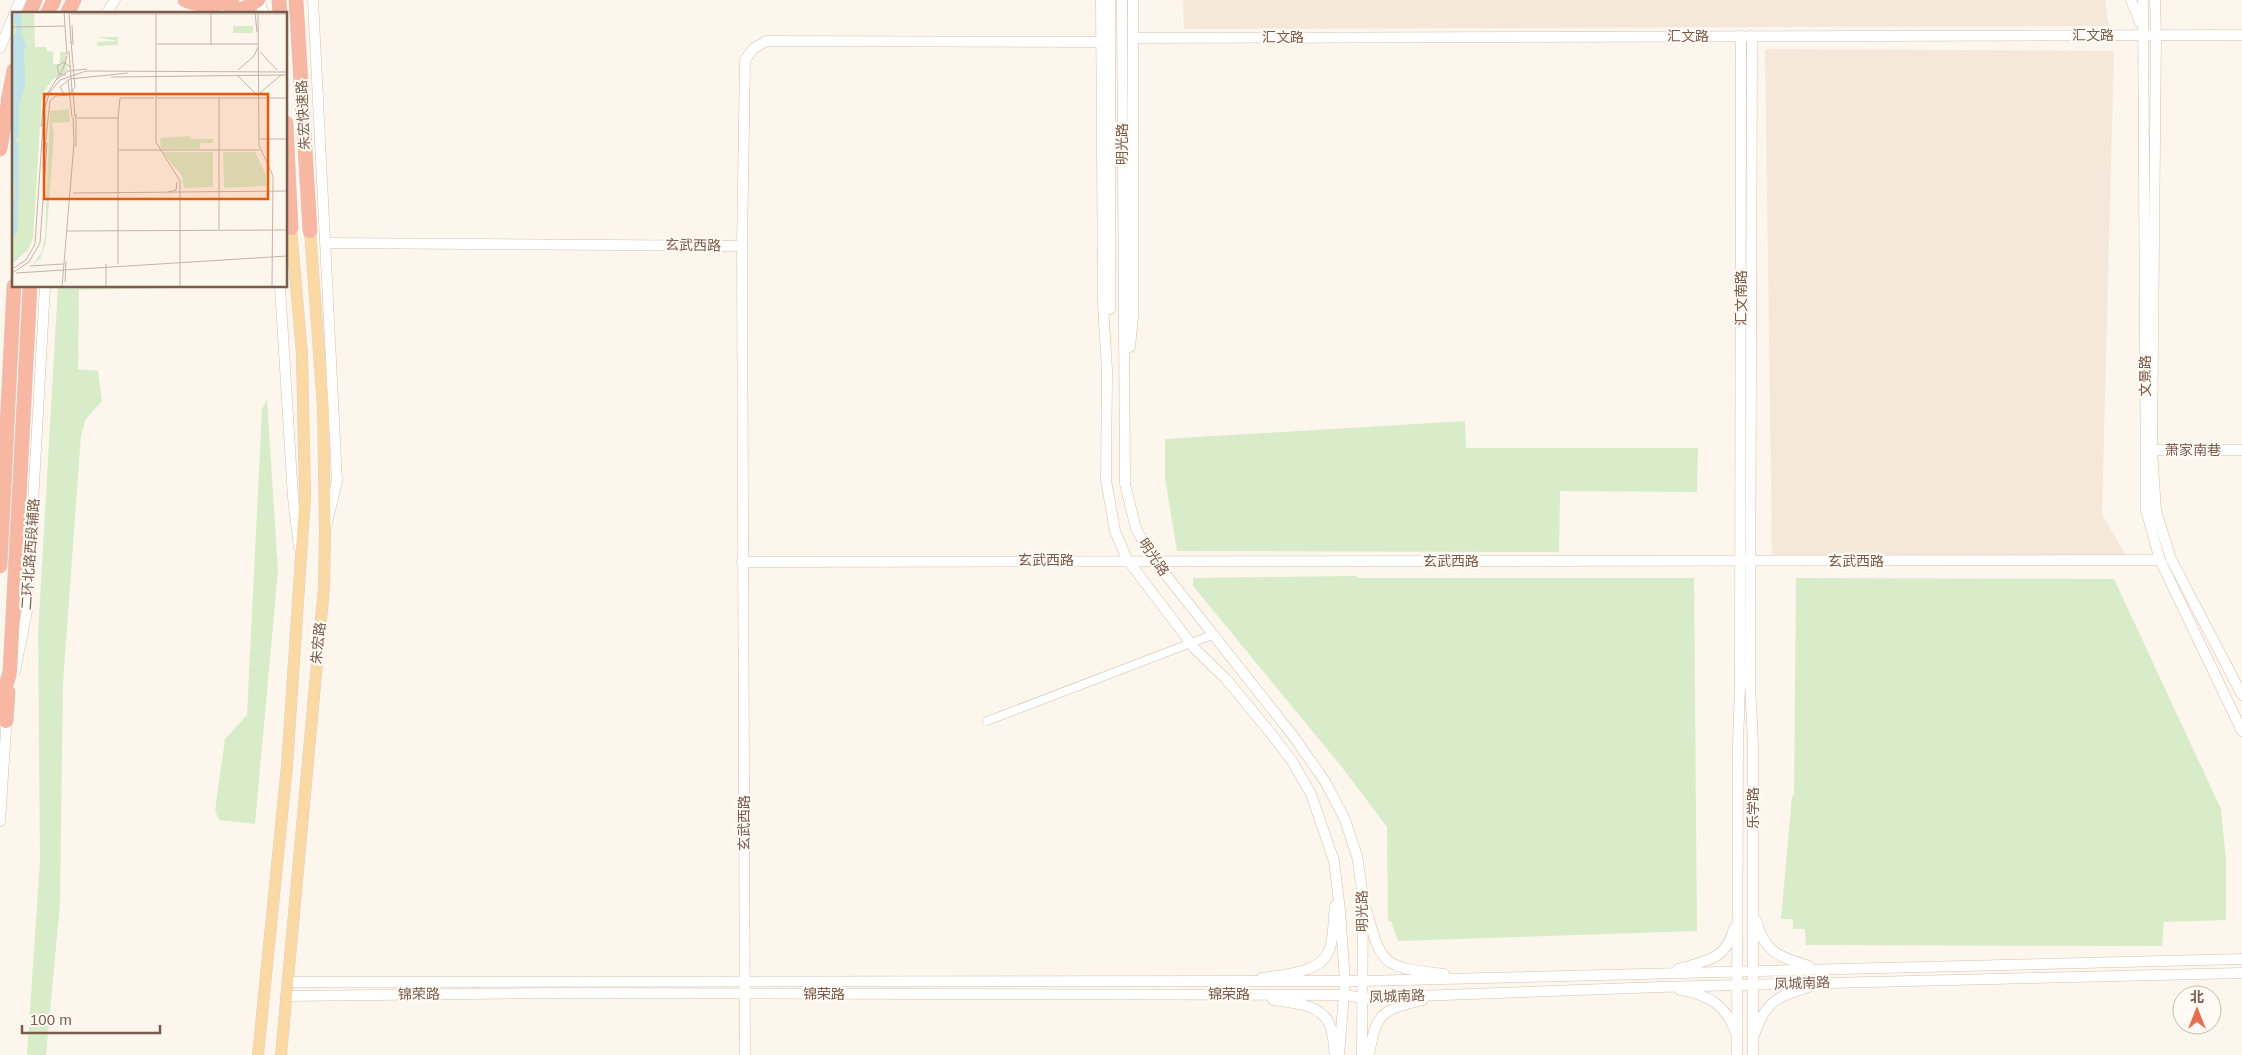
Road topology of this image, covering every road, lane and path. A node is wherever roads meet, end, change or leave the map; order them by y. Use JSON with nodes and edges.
{"nodes":[{"id":1,"x":21,"y":0,"type":"edge"},
{"id":2,"x":35,"y":0,"type":"edge"},
{"id":3,"x":54,"y":0,"type":"edge"},
{"id":4,"x":74,"y":0,"type":"edge"},
{"id":5,"x":115,"y":0,"type":"edge"},
{"id":6,"x":185,"y":0,"type":"edge"},
{"id":7,"x":232,"y":0,"type":"edge"},
{"id":8,"x":259,"y":0,"type":"edge"},
{"id":9,"x":296,"y":0,"type":"edge"},
{"id":10,"x":313,"y":0,"type":"edge"},
{"id":11,"x":1101,"y":0,"type":"edge"},
{"id":12,"x":1110,"y":0,"type":"edge"},
{"id":13,"x":1122,"y":0,"type":"edge"},
{"id":14,"x":1132,"y":0,"type":"edge"},
{"id":15,"x":2131,"y":0,"type":"edge"},
{"id":16,"x":2143,"y":0,"type":"edge"},
{"id":17,"x":2154,"y":0,"type":"edge"},
{"id":18,"x":2162,"y":0,"type":"edge"},
{"id":19,"x":15,"y":12,"type":"edge"},
{"id":20,"x":30,"y":12,"type":"edge"},
{"id":21,"x":48,"y":12,"type":"edge"},
{"id":22,"x":68,"y":12,"type":"edge"},
{"id":23,"x":107,"y":12,"type":"edge"},
{"id":24,"x":235,"y":12,"type":"edge"},
{"id":25,"x":2155,"y":17,"type":"junction"},
{"id":26,"x":12,"y":19,"type":"edge"},
{"id":27,"x":2143,"y":33,"type":"junction"},
{"id":28,"x":2156,"y":34,"type":"junction"},
{"id":29,"x":2242,"y":35,"type":"edge"},
{"id":30,"x":1740,"y":36,"type":"junction"},
{"id":31,"x":1752,"y":36,"type":"junction"},
{"id":32,"x":1133,"y":38,"type":"junction"},
{"id":33,"x":1101,"y":42,"type":"junction"},
{"id":34,"x":0,"y":48,"type":"edge"},
{"id":35,"x":12,"y":81,"type":"edge"},
{"id":36,"x":12,"y":97,"type":"edge"},
{"id":37,"x":7,"y":108,"type":"junction"},
{"id":38,"x":0,"y":149,"type":"edge"},
{"id":39,"x":288,"y":165,"type":"edge"},
{"id":40,"x":291,"y":228,"type":"joint"},
{"id":41,"x":310,"y":231,"type":"joint"},
{"id":42,"x":327,"y":243,"type":"junction"},
{"id":43,"x":742,"y":246,"type":"junction"},
{"id":44,"x":14,"y":288,"type":"edge"},
{"id":45,"x":30,"y":288,"type":"edge"},
{"id":46,"x":45,"y":288,"type":"edge"},
{"id":47,"x":280,"y":288,"type":"edge"},
{"id":48,"x":1107,"y":370,"type":"junction"},
{"id":49,"x":1125,"y":380,"type":"junction"},
{"id":50,"x":2149,"y":450,"type":"junction"},
{"id":51,"x":2242,"y":450,"type":"edge"},
{"id":52,"x":325,"y":531,"type":"junction"},
{"id":53,"x":300,"y":555,"type":"junction"},
{"id":54,"x":1127,"y":559,"type":"junction"},
{"id":55,"x":2160,"y":560,"type":"junction"},
{"id":56,"x":1156,"y":561,"type":"junction"},
{"id":57,"x":1745,"y":561,"type":"junction"},
{"id":58,"x":742,"y":562,"type":"junction"},
{"id":59,"x":0,"y":566,"type":"edge"},
{"id":60,"x":23,"y":629,"type":"junction"},
{"id":61,"x":1212,"y":635,"type":"junction"},
{"id":62,"x":1191,"y":644,"type":"junction"},
{"id":63,"x":10,"y":672,"type":"junction"},
{"id":64,"x":2242,"y":696,"type":"edge"},
{"id":65,"x":0,"y":704,"type":"edge"},
{"id":66,"x":6,"y":721,"type":"junction"},
{"id":67,"x":987,"y":721,"type":"dead end"},
{"id":68,"x":2242,"y":731,"type":"edge"},
{"id":69,"x":0,"y":821,"type":"edge"},
{"id":70,"x":1337,"y":885,"type":"junction"},
{"id":71,"x":1363,"y":897,"type":"junction"},
{"id":72,"x":1737,"y":910,"type":"junction"},
{"id":73,"x":1753,"y":910,"type":"junction"},
{"id":74,"x":2242,"y":959,"type":"edge"},
{"id":75,"x":1822,"y":969,"type":"junction"},
{"id":76,"x":1737,"y":971,"type":"junction"},
{"id":77,"x":1753,"y":971,"type":"junction"},
{"id":78,"x":1660,"y":973,"type":"junction"},
{"id":79,"x":2242,"y":973,"type":"edge"},
{"id":80,"x":1480,"y":978,"type":"junction"},
{"id":81,"x":288,"y":982,"type":"junction"},
{"id":82,"x":745,"y":982,"type":"junction"},
{"id":83,"x":1240,"y":982,"type":"junction"},
{"id":84,"x":1345,"y":982,"type":"junction"},
{"id":85,"x":1362,"y":982,"type":"junction"},
{"id":86,"x":1822,"y":983,"type":"junction"},
{"id":87,"x":1753,"y":984,"type":"junction"},
{"id":88,"x":1737,"y":985,"type":"junction"},
{"id":89,"x":1660,"y":987,"type":"junction"},
{"id":90,"x":745,"y":994,"type":"junction"},
{"id":91,"x":1234,"y":994,"type":"junction"},
{"id":92,"x":1344,"y":995,"type":"junction"},
{"id":93,"x":1446,"y":995,"type":"junction"},
{"id":94,"x":286,"y":996,"type":"junction"},
{"id":95,"x":1362,"y":998,"type":"junction"},
{"id":96,"x":1737,"y":1043,"type":"junction"},
{"id":97,"x":1753,"y":1043,"type":"junction"},
{"id":98,"x":258,"y":1055,"type":"edge"},
{"id":99,"x":281,"y":1055,"type":"edge"},
{"id":100,"x":745,"y":1055,"type":"edge"},
{"id":101,"x":1335,"y":1055,"type":"edge"},
{"id":102,"x":1339,"y":1055,"type":"edge"},
{"id":103,"x":1362,"y":1055,"type":"edge"},
{"id":104,"x":1369,"y":1055,"type":"edge"},
{"id":105,"x":1737,"y":1055,"type":"edge"},
{"id":106,"x":1753,"y":1055,"type":"edge"}],
"edges":[{"from":1,"to":19,"type":"street"},
{"from":2,"to":20,"type":"highway"},
{"from":3,"to":21,"type":"highway"},
{"from":4,"to":22,"type":"highway"},
{"from":5,"to":23,"type":"street"},
{"from":6,"to":7,"type":"highway"},
{"from":8,"to":24,"type":"highway"},
{"from":9,"to":41,"type":"highway","name":"朱宏快速路"},
{"from":10,"to":42,"type":"street"},
{"from":11,"to":33,"type":"street","name":"明光路"},
{"from":12,"to":48,"type":"street","name":"明光路"},
{"from":13,"to":49,"type":"street","name":"明光路"},
{"from":14,"to":32,"type":"street"},
{"from":15,"to":27,"type":"street"},
{"from":16,"to":27,"type":"street","name":"文景路"},
{"from":17,"to":25,"type":"street","name":"文景路"},
{"from":18,"to":25,"type":"street"},
{"from":25,"to":28,"type":"street","name":"文景路"},
{"from":26,"to":34,"type":"street"},
{"from":27,"to":28,"type":"street","name":"汇文路"},
{"from":27,"to":31,"type":"street","name":"汇文路"},
{"from":27,"to":50,"type":"street","name":"文景路"},
{"from":28,"to":29,"type":"street","name":"汇文路"},
{"from":28,"to":50,"type":"street","name":"文景路"},
{"from":30,"to":31,"type":"street","name":"汇文路"},
{"from":30,"to":32,"type":"street","name":"汇文路"},
{"from":30,"to":57,"type":"street","name":"汇文南路"},
{"from":31,"to":57,"type":"street","name":"汇文南路"},
{"from":32,"to":49,"type":"street"},
{"from":33,"to":43,"type":"street"},
{"from":33,"to":48,"type":"street","name":"明光路"},
{"from":35,"to":37,"type":"highway"},
{"from":36,"to":37,"type":"highway"},
{"from":37,"to":38,"type":"highway"},
{"from":39,"to":40,"type":"highway","name":"朱宏快速路"},
{"from":40,"to":53,"type":"main road","name":"朱宏路"},
{"from":41,"to":52,"type":"main road","name":"朱宏路"},
{"from":42,"to":43,"type":"street","name":"玄武西路"},
{"from":42,"to":52,"type":"street"},
{"from":43,"to":58,"type":"street","name":"玄武西路"},
{"from":44,"to":59,"type":"highway"},
{"from":45,"to":63,"type":"highway"},
{"from":46,"to":60,"type":"street","name":"二环北路西段辅路"},
{"from":47,"to":53,"type":"street","name":"朱宏路"},
{"from":48,"to":54,"type":"street","name":"明光路"},
{"from":49,"to":56,"type":"street","name":"明光路"},
{"from":50,"to":51,"type":"street","name":"萧家南巷"},
{"from":50,"to":55,"type":"street","name":"文景路"},
{"from":50,"to":64,"type":"street","name":"文景路"},
{"from":52,"to":81,"type":"main road","name":"朱宏路"},
{"from":53,"to":98,"type":"main road","name":"朱宏路"},
{"from":54,"to":56,"type":"street","name":"玄武西路"},
{"from":54,"to":58,"type":"street","name":"玄武西路"},
{"from":54,"to":62,"type":"street","name":"明光路"},
{"from":55,"to":57,"type":"street","name":"玄武西路"},
{"from":55,"to":68,"type":"street","name":"文景路"},
{"from":56,"to":57,"type":"street","name":"玄武西路"},
{"from":56,"to":61,"type":"street","name":"明光路"},
{"from":57,"to":72,"type":"street","name":"乐学路"},
{"from":57,"to":73,"type":"street","name":"乐学路"},
{"from":58,"to":82,"type":"street","name":"玄武西路"},
{"from":60,"to":63,"type":"street"},
{"from":60,"to":66,"type":"street","name":"二环北路西段辅路"},
{"from":61,"to":62,"type":"street"},
{"from":61,"to":71,"type":"street","name":"明光路"},
{"from":62,"to":67,"type":"street"},
{"from":62,"to":70,"type":"street","name":"明光路"},
{"from":63,"to":65,"type":"highway"},
{"from":63,"to":66,"type":"highway"},
{"from":66,"to":69,"type":"street","name":"二环北路西段辅路"},
{"from":70,"to":83,"type":"street"},
{"from":70,"to":84,"type":"street","name":"明光路"},
{"from":71,"to":80,"type":"street"},
{"from":71,"to":85,"type":"street","name":"明光路"},
{"from":72,"to":76,"type":"street","name":"乐学路"},
{"from":72,"to":78,"type":"street"},
{"from":73,"to":75,"type":"street"},
{"from":73,"to":77,"type":"street","name":"乐学路"},
{"from":74,"to":75,"type":"street","name":"凤城南路"},
{"from":75,"to":77,"type":"street","name":"凤城南路"},
{"from":76,"to":77,"type":"street","name":"凤城南路"},
{"from":76,"to":78,"type":"street","name":"凤城南路"},
{"from":76,"to":88,"type":"street","name":"乐学路"},
{"from":77,"to":87,"type":"street","name":"乐学路"},
{"from":78,"to":80,"type":"street","name":"凤城南路"},
{"from":79,"to":86,"type":"street","name":"凤城南路"},
{"from":80,"to":85,"type":"street","name":"凤城南路"},
{"from":81,"to":82,"type":"street","name":"锦荣路"},
{"from":81,"to":94,"type":"main road","name":"朱宏路"},
{"from":82,"to":83,"type":"street","name":"锦荣路"},
{"from":82,"to":90,"type":"street","name":"玄武西路"},
{"from":83,"to":84,"type":"street","name":"锦荣路"},
{"from":84,"to":85,"type":"street","name":"锦荣路"},
{"from":84,"to":92,"type":"street","name":"明光路"},
{"from":85,"to":95,"type":"street","name":"明光路"},
{"from":86,"to":87,"type":"street","name":"凤城南路"},
{"from":86,"to":97,"type":"street"},
{"from":87,"to":88,"type":"street","name":"凤城南路"},
{"from":87,"to":97,"type":"street","name":"乐学路"},
{"from":88,"to":89,"type":"street","name":"凤城南路"},
{"from":88,"to":96,"type":"street","name":"乐学路"},
{"from":89,"to":93,"type":"street","name":"凤城南路"},
{"from":89,"to":96,"type":"street"},
{"from":90,"to":91,"type":"street","name":"锦荣路"},
{"from":90,"to":94,"type":"street","name":"锦荣路"},
{"from":90,"to":100,"type":"street","name":"玄武西路"},
{"from":91,"to":92,"type":"street","name":"锦荣路"},
{"from":91,"to":101,"type":"street"},
{"from":92,"to":95,"type":"street","name":"锦荣路"},
{"from":92,"to":102,"type":"street","name":"明光路"},
{"from":93,"to":95,"type":"street","name":"凤城南路"},
{"from":93,"to":104,"type":"street"},
{"from":94,"to":99,"type":"main road","name":"朱宏路"},
{"from":95,"to":103,"type":"street","name":"明光路"},
{"from":96,"to":105,"type":"street","name":"乐学路"},
{"from":97,"to":106,"type":"street","name":"乐学路"}]}
